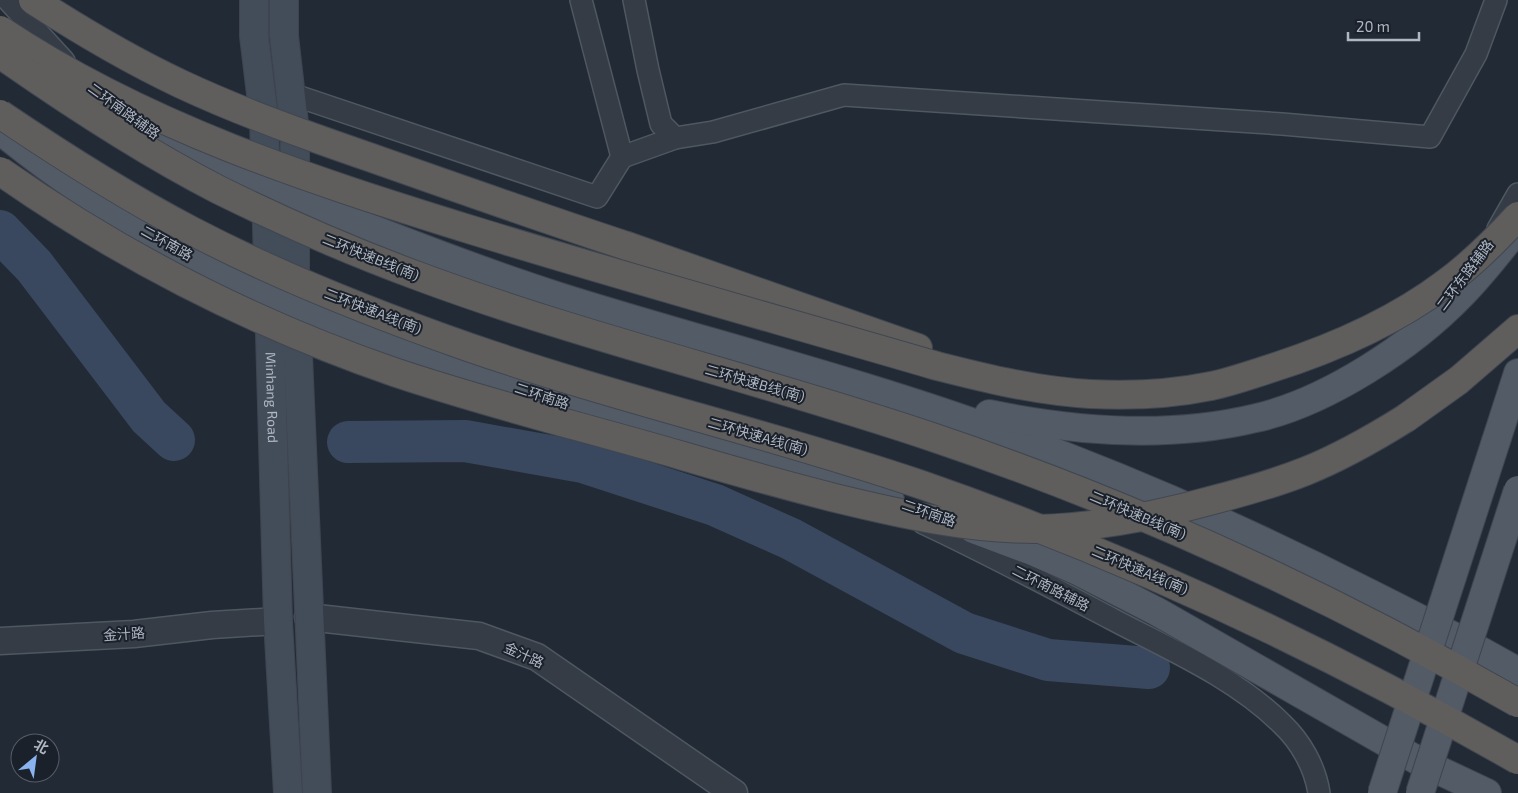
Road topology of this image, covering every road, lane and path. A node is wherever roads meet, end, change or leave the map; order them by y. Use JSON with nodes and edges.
{"nodes":[{"id":1,"x":8,"y":0,"type":"edge"},
{"id":2,"x":33,"y":0,"type":"edge"},
{"id":3,"x":254,"y":0,"type":"edge"},
{"id":4,"x":284,"y":0,"type":"edge"},
{"id":5,"x":581,"y":0,"type":"edge"},
{"id":6,"x":634,"y":0,"type":"edge"},
{"id":7,"x":1496,"y":0,"type":"edge"},
{"id":8,"x":0,"y":30,"type":"edge"},
{"id":9,"x":0,"y":54,"type":"edge"},
{"id":10,"x":0,"y":61,"type":"edge"},
{"id":11,"x":291,"y":94,"type":"junction"},
{"id":12,"x":0,"y":114,"type":"edge"},
{"id":13,"x":0,"y":130,"type":"edge"},
{"id":14,"x":675,"y":138,"type":"junction"},
{"id":15,"x":622,"y":157,"type":"junction"},
{"id":16,"x":0,"y":166,"type":"edge"},
{"id":17,"x":0,"y":171,"type":"edge"},
{"id":18,"x":266,"y":187,"type":"junction"},
{"id":19,"x":1518,"y":194,"type":"edge"},
{"id":20,"x":295,"y":199,"type":"junction"},
{"id":21,"x":1518,"y":216,"type":"edge"},
{"id":22,"x":1518,"y":227,"type":"edge"},
{"id":23,"x":268,"y":294,"type":"junction"},
{"id":24,"x":296,"y":306,"type":"junction"},
{"id":25,"x":1518,"y":329,"type":"edge"},
{"id":26,"x":1400,"y":347,"type":"junction"},
{"id":27,"x":820,"y":374,"type":"junction"},
{"id":28,"x":1518,"y":374,"type":"edge"},
{"id":29,"x":1091,"y":394,"type":"junction"},
{"id":30,"x":730,"y":452,"type":"junction"},
{"id":31,"x":1518,"y":490,"type":"edge"},
{"id":32,"x":1032,"y":551,"type":"junction"},
{"id":33,"x":308,"y":617,"type":"junction"},
{"id":34,"x":278,"y":620,"type":"junction"},
{"id":35,"x":0,"y":641,"type":"edge"},
{"id":36,"x":1518,"y":672,"type":"edge"},
{"id":37,"x":1518,"y":703,"type":"edge"},
{"id":38,"x":1518,"y":760,"type":"edge"},
{"id":39,"x":1518,"y":770,"type":"edge"},
{"id":40,"x":288,"y":793,"type":"edge"},
{"id":41,"x":317,"y":793,"type":"edge"},
{"id":42,"x":734,"y":793,"type":"edge"},
{"id":43,"x":1318,"y":793,"type":"edge"},
{"id":44,"x":1382,"y":793,"type":"edge"},
{"id":45,"x":1420,"y":793,"type":"edge"},
{"id":46,"x":1487,"y":793,"type":"edge"}],
"edges":[{"from":1,"to":18,"type":"street","name":"二环南路辅路"},
{"from":2,"to":29,"type":"highway","bridge":true},
{"from":3,"to":18,"type":"main road","name":"Minhang Road"},
{"from":4,"to":11,"type":"main road","name":"Minhang Road"},
{"from":5,"to":15,"type":"street"},
{"from":6,"to":14,"type":"street"},
{"from":7,"to":14,"type":"street"},
{"from":8,"to":29,"type":"highway","bridge":true},
{"from":9,"to":37,"type":"highway","name":"二环快速B线(南)","bridge":true},
{"from":10,"to":18,"type":"main road"},
{"from":11,"to":15,"type":"street"},
{"from":11,"to":20,"type":"main road","name":"Minhang Road"},
{"from":12,"to":38,"type":"highway","name":"二环快速A线(南)","bridge":true},
{"from":13,"to":23,"type":"main road","name":"二环南路"},
{"from":14,"to":15,"type":"street"},
{"from":16,"to":23,"type":"street"},
{"from":17,"to":25,"type":"highway","bridge":true},
{"from":18,"to":20,"type":"main road"},
{"from":18,"to":23,"type":"main road","name":"Minhang Road"},
{"from":19,"to":26,"type":"street","name":"二环东路辅路"},
{"from":20,"to":24,"type":"main road","name":"Minhang Road"},
{"from":20,"to":27,"type":"main road"},
{"from":21,"to":29,"type":"highway","bridge":true},
{"from":22,"to":26,"type":"main road"},
{"from":23,"to":24,"type":"main road","name":"二环南路"},
{"from":23,"to":34,"type":"main road","name":"Minhang Road"},
{"from":24,"to":30,"type":"main road","name":"二环南路"},
{"from":24,"to":33,"type":"main road","name":"Minhang Road"},
{"from":26,"to":27,"type":"main road"},
{"from":27,"to":36,"type":"main road"},
{"from":28,"to":44,"type":"main road","bridge":true},
{"from":30,"to":32,"type":"main road","name":"二环南路"},
{"from":30,"to":43,"type":"street","name":"二环南路辅路"},
{"from":31,"to":45,"type":"main road","bridge":true},
{"from":32,"to":39,"type":"main road"},
{"from":32,"to":46,"type":"main road","name":"二环南路"},
{"from":33,"to":41,"type":"main road","name":"Minhang Road"},
{"from":33,"to":42,"type":"street","name":"金汁路"},
{"from":34,"to":35,"type":"street","name":"金汁路"},
{"from":34,"to":40,"type":"main road","name":"Minhang Road"}]}
